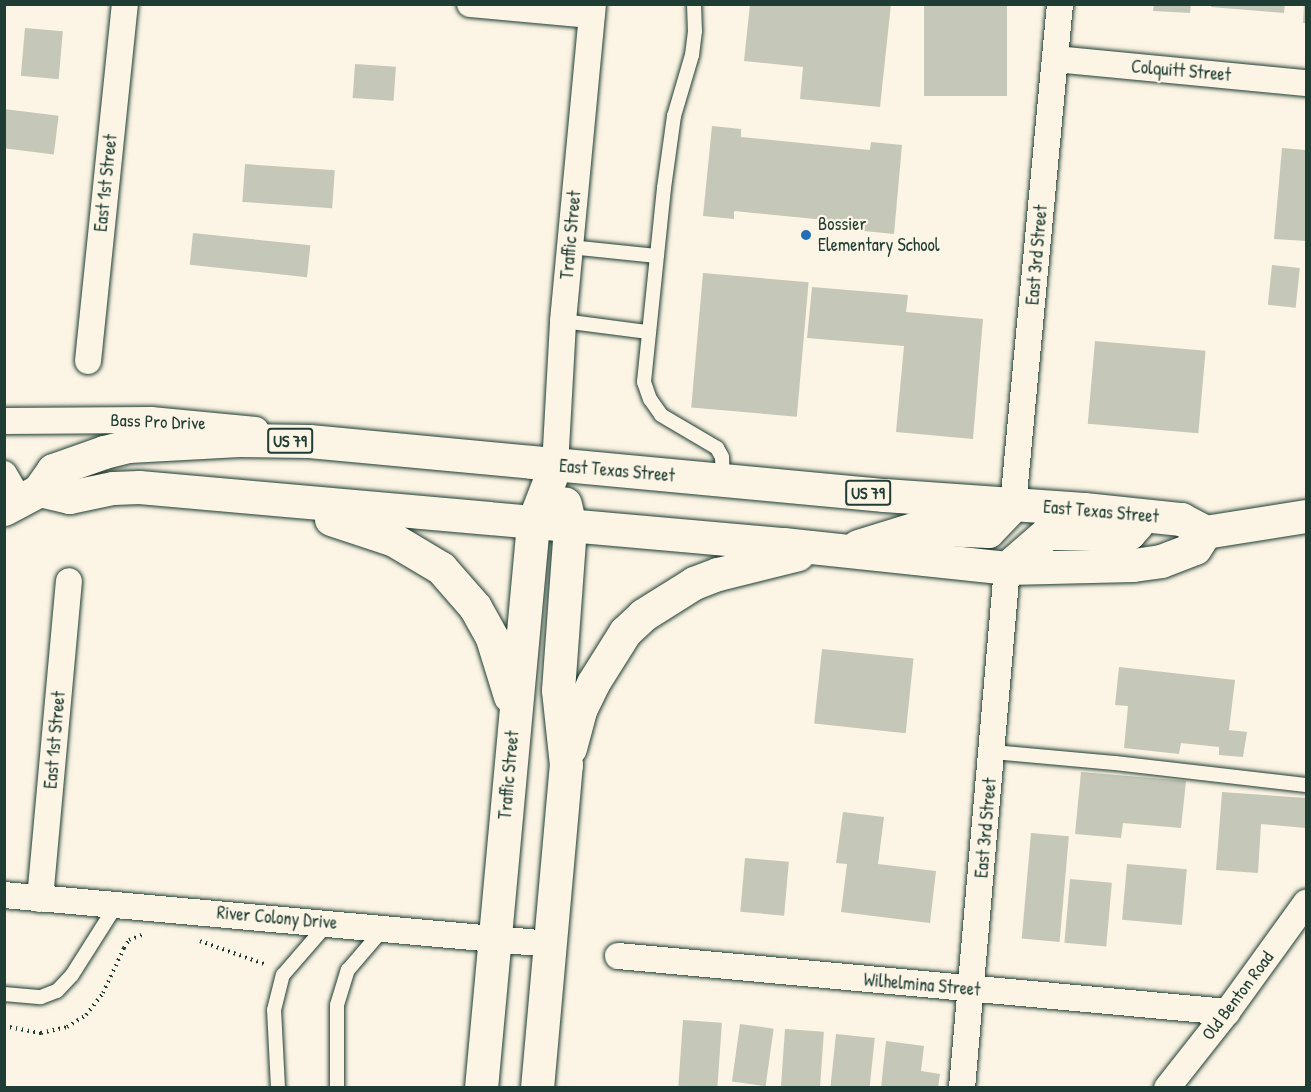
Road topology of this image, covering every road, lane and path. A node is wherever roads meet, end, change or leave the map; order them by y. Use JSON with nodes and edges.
{"nodes":[{"id":1,"x":125,"y":4,"type":"edge"},
{"id":2,"x":470,"y":4,"type":"edge"},
{"id":3,"x":694,"y":4,"type":"edge"},
{"id":4,"x":1060,"y":4,"type":"edge"},
{"id":5,"x":592,"y":10,"type":"edge"},
{"id":6,"x":1055,"y":59,"type":"junction"},
{"id":7,"x":1306,"y":83,"type":"edge"},
{"id":8,"x":570,"y":247,"type":"junction"},
{"id":9,"x":657,"y":256,"type":"junction"},
{"id":10,"x":563,"y":321,"type":"junction"},
{"id":11,"x":648,"y":332,"type":"junction"},
{"id":12,"x":88,"y":362,"type":"dead end"},
{"id":13,"x":4,"y":421,"type":"edge"},
{"id":14,"x":309,"y":441,"type":"junction"},
{"id":15,"x":555,"y":466,"type":"junction"},
{"id":16,"x":723,"y":480,"type":"junction"},
{"id":17,"x":17,"y":493,"type":"edge"},
{"id":18,"x":262,"y":499,"type":"junction"},
{"id":19,"x":1013,"y":505,"type":"junction"},
{"id":20,"x":1147,"y":515,"type":"junction"},
{"id":21,"x":1306,"y":516,"type":"edge"},
{"id":22,"x":533,"y":523,"type":"junction"},
{"id":23,"x":570,"y":526,"type":"junction"},
{"id":24,"x":1205,"y":532,"type":"junction"},
{"id":25,"x":832,"y":549,"type":"junction"},
{"id":26,"x":1007,"y":568,"type":"junction"},
{"id":27,"x":69,"y":581,"type":"dead end"},
{"id":28,"x":514,"y":716,"type":"junction"},
{"id":29,"x":993,"y":752,"type":"junction"},
{"id":30,"x":566,"y":765,"type":"junction"},
{"id":31,"x":1306,"y":785,"type":"edge"},
{"id":32,"x":4,"y":896,"type":"edge"},
{"id":33,"x":40,"y":898,"type":"junction"},
{"id":34,"x":1306,"y":903,"type":"edge"},
{"id":35,"x":117,"y":904,"type":"junction"},
{"id":36,"x":328,"y":923,"type":"junction"},
{"id":37,"x":385,"y":928,"type":"junction"},
{"id":38,"x":144,"y":935,"type":"dead end"},
{"id":39,"x":495,"y":939,"type":"junction"},
{"id":40,"x":197,"y":940,"type":"dead end"},
{"id":41,"x":550,"y":944,"type":"junction"},
{"id":42,"x":618,"y":956,"type":"dead end"},
{"id":43,"x":267,"y":965,"type":"dead end"},
{"id":44,"x":971,"y":990,"type":"junction"},
{"id":45,"x":4,"y":994,"type":"edge"},
{"id":46,"x":1227,"y":1012,"type":"junction"},
{"id":47,"x":4,"y":1026,"type":"edge"},
{"id":48,"x":278,"y":1088,"type":"edge"},
{"id":49,"x":337,"y":1088,"type":"edge"},
{"id":50,"x":482,"y":1088,"type":"edge"},
{"id":51,"x":537,"y":1088,"type":"edge"},
{"id":52,"x":962,"y":1088,"type":"edge"},
{"id":53,"x":1167,"y":1088,"type":"edge"}],
"edges":[{"from":1,"to":12,"type":"street","name":"East 1st Street"},
{"from":2,"to":5,"type":"street"},
{"from":3,"to":9,"type":"lane"},
{"from":4,"to":6,"type":"street","name":"East 3rd Street"},
{"from":5,"to":8,"type":"street","name":"Traffic Street"},
{"from":6,"to":7,"type":"street","name":"Colquitt Street"},
{"from":6,"to":19,"type":"street","name":"East 3rd Street"},
{"from":8,"to":9,"type":"lane"},
{"from":8,"to":10,"type":"street","name":"Traffic Street"},
{"from":9,"to":11,"type":"lane"},
{"from":10,"to":11,"type":"lane"},
{"from":10,"to":15,"type":"street","name":"Traffic Street"},
{"from":11,"to":16,"type":"lane"},
{"from":13,"to":14,"type":"street","name":"Bass Pro Drive"},
{"from":14,"to":15,"type":"main road","name":"East Texas Street","number":"US 79"},
{"from":14,"to":17,"type":"main road","name":"East Texas Street","number":"US 79"},
{"from":15,"to":16,"type":"main road","name":"East Texas Street","number":"US 79"},
{"from":15,"to":22,"type":"main road","name":"Traffic Street"},
{"from":15,"to":23,"type":"main road","name":"Traffic Street"},
{"from":16,"to":19,"type":"main road","name":"East Texas Street","number":"US 79"},
{"from":17,"to":18,"type":"main road","name":"East Texas Street"},
{"from":18,"to":22,"type":"main road","name":"East Texas Street"},
{"from":18,"to":28,"type":"main road"},
{"from":19,"to":20,"type":"main road","name":"East Texas Street","number":"US 79"},
{"from":19,"to":25,"type":"main road"},
{"from":20,"to":24,"type":"main road","name":"East Texas Street","number":"US 79"},
{"from":20,"to":26,"type":"main road"},
{"from":21,"to":24,"type":"main road"},
{"from":22,"to":23,"type":"main road","name":"East Texas Street"},
{"from":22,"to":28,"type":"main road","name":"Traffic Street"},
{"from":23,"to":25,"type":"main road","name":"East Texas Street"},
{"from":23,"to":30,"type":"main road","name":"Traffic Street"},
{"from":24,"to":26,"type":"main road","name":"East Texas Street"},
{"from":25,"to":26,"type":"main road","name":"East Texas Street"},
{"from":25,"to":30,"type":"main road"},
{"from":26,"to":29,"type":"street","name":"East 3rd Street"},
{"from":27,"to":33,"type":"street","name":"East 1st Street"},
{"from":28,"to":39,"type":"main road","name":"Traffic Street"},
{"from":29,"to":31,"type":"lane"},
{"from":29,"to":44,"type":"street","name":"East 3rd Street"},
{"from":30,"to":41,"type":"main road","name":"Traffic Street"},
{"from":32,"to":33,"type":"street","name":"River Colony Drive"},
{"from":33,"to":35,"type":"street","name":"River Colony Drive"},
{"from":34,"to":46,"type":"street","name":"Old Benton Road"},
{"from":35,"to":36,"type":"street","name":"River Colony Drive"},
{"from":35,"to":45,"type":"lane"},
{"from":36,"to":37,"type":"street","name":"River Colony Drive"},
{"from":36,"to":48,"type":"lane"},
{"from":37,"to":39,"type":"street","name":"River Colony Drive"},
{"from":37,"to":49,"type":"lane"},
{"from":38,"to":47,"type":"path"},
{"from":39,"to":41,"type":"street","name":"River Colony Drive"},
{"from":39,"to":50,"type":"main road","name":"Traffic Street"},
{"from":40,"to":43,"type":"path"},
{"from":41,"to":51,"type":"main road","name":"Traffic Street"},
{"from":42,"to":44,"type":"street","name":"Wilhelmina Street"},
{"from":44,"to":46,"type":"street","name":"Wilhelmina Street"},
{"from":44,"to":52,"type":"street","name":"East 3rd Street"},
{"from":46,"to":53,"type":"street","name":"Old Benton Road"}]}
